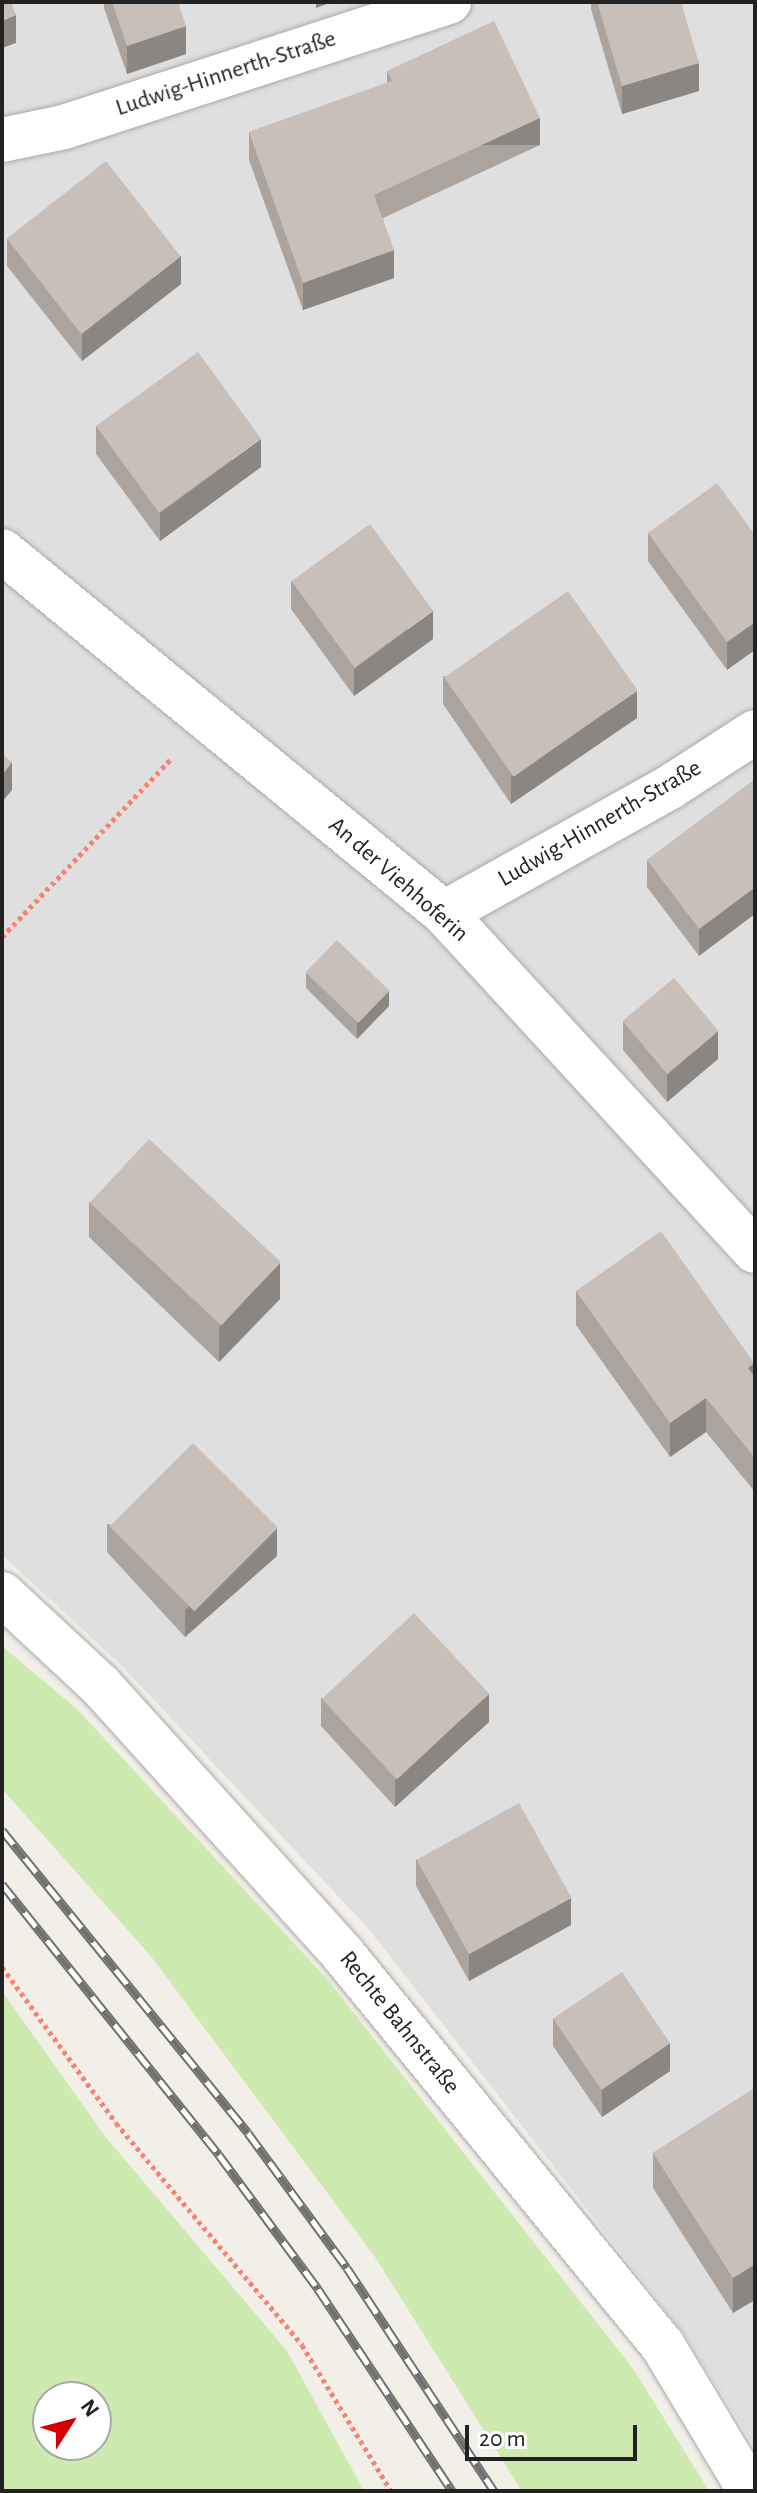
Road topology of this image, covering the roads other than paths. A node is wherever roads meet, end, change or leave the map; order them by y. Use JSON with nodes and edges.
{"nodes":[{"id":1,"x":449,"y":2,"type":"edge"},
{"id":2,"x":2,"y":140,"type":"edge"},
{"id":3,"x":2,"y":551,"type":"edge"},
{"id":4,"x":755,"y":732,"type":"edge"},
{"id":5,"x":444,"y":913,"type":"junction"},
{"id":6,"x":755,"y":1251,"type":"edge"},
{"id":7,"x":2,"y":1594,"type":"edge"},
{"id":8,"x":750,"y":2491,"type":"edge"}],
"edges":[{"from":1,"to":2,"type":"street","name":"Ludwig-Hinnerth-Straße"},
{"from":3,"to":5,"type":"street","name":"An der Viehhoferin"},
{"from":4,"to":5,"type":"street","name":"Ludwig-Hinnerth-Straße"},
{"from":5,"to":6,"type":"street","name":"An der Viehhoferin"},
{"from":7,"to":8,"type":"street","name":"Rechte Bahnstraße"}]}
